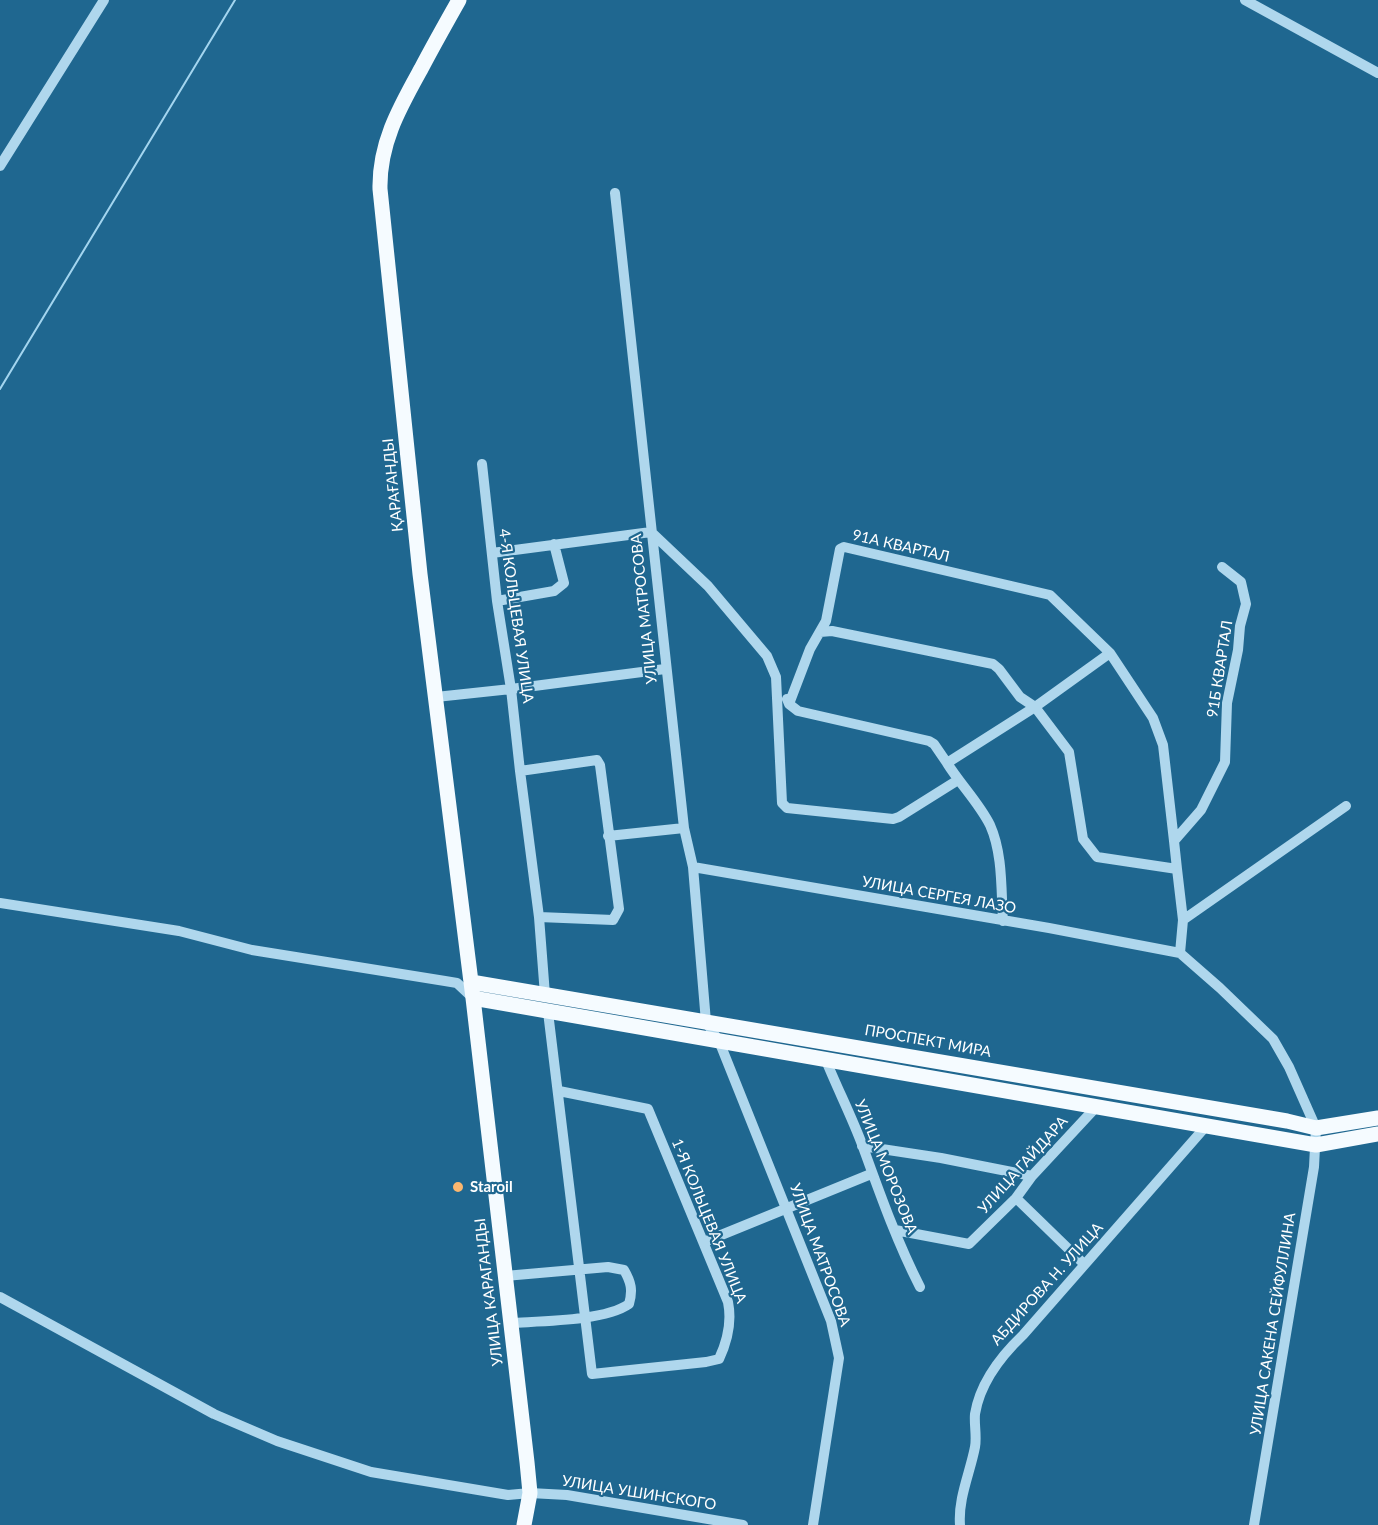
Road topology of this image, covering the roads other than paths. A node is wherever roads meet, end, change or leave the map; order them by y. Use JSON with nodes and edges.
{"nodes":[{"id":1,"x":104,"y":0,"type":"edge"},
{"id":2,"x":459,"y":0,"type":"edge"},
{"id":3,"x":1245,"y":0,"type":"edge"},
{"id":4,"x":1378,"y":73,"type":"edge"},
{"id":5,"x":0,"y":166,"type":"edge"},
{"id":6,"x":615,"y":193,"type":"dead end"},
{"id":7,"x":482,"y":464,"type":"dead end"},
{"id":8,"x":651,"y":532,"type":"junction"},
{"id":9,"x":554,"y":544,"type":"junction"},
{"id":10,"x":492,"y":553,"type":"junction"},
{"id":11,"x":1222,"y":567,"type":"dead end"},
{"id":12,"x":497,"y":601,"type":"junction"},
{"id":13,"x":820,"y":632,"type":"junction"},
{"id":14,"x":1110,"y":653,"type":"junction"},
{"id":15,"x":665,"y":669,"type":"junction"},
{"id":16,"x":776,"y":677,"type":"junction"},
{"id":17,"x":512,"y":690,"type":"junction"},
{"id":18,"x":436,"y":697,"type":"junction"},
{"id":19,"x":789,"y":704,"type":"junction"},
{"id":20,"x":1035,"y":707,"type":"junction"},
{"id":21,"x":947,"y":763,"type":"junction"},
{"id":22,"x":519,"y":771,"type":"junction"},
{"id":23,"x":957,"y":780,"type":"junction"},
{"id":24,"x":1346,"y":806,"type":"dead end"},
{"id":25,"x":684,"y":828,"type":"junction"},
{"id":26,"x":608,"y":836,"type":"junction"},
{"id":27,"x":1174,"y":841,"type":"junction"},
{"id":28,"x":693,"y":867,"type":"junction"},
{"id":29,"x":1177,"y":868,"type":"junction"},
{"id":30,"x":0,"y":903,"type":"edge"},
{"id":31,"x":539,"y":918,"type":"junction"},
{"id":32,"x":1183,"y":920,"type":"junction"},
{"id":33,"x":1003,"y":921,"type":"junction"},
{"id":34,"x":1179,"y":953,"type":"junction"},
{"id":35,"x":464,"y":983,"type":"junction"},
{"id":36,"x":545,"y":995,"type":"junction"},
{"id":37,"x":473,"y":998,"type":"junction"},
{"id":38,"x":548,"y":1012,"type":"junction"},
{"id":39,"x":706,"y":1022,"type":"junction"},
{"id":40,"x":719,"y":1041,"type":"junction"},
{"id":41,"x":825,"y":1058,"type":"junction"},
{"id":42,"x":559,"y":1091,"type":"junction"},
{"id":43,"x":1098,"y":1105,"type":"junction"},
{"id":44,"x":1378,"y":1119,"type":"edge"},
{"id":45,"x":1207,"y":1125,"type":"junction"},
{"id":46,"x":1316,"y":1128,"type":"junction"},
{"id":47,"x":1378,"y":1134,"type":"edge"},
{"id":48,"x":1316,"y":1144,"type":"junction"},
{"id":49,"x":862,"y":1146,"type":"junction"},
{"id":50,"x":872,"y":1174,"type":"junction"},
{"id":51,"x":1032,"y":1176,"type":"junction"},
{"id":52,"x":1016,"y":1198,"type":"junction"},
{"id":53,"x":788,"y":1208,"type":"junction"},
{"id":54,"x":895,"y":1230,"type":"junction"},
{"id":55,"x":704,"y":1242,"type":"junction"},
{"id":56,"x":1084,"y":1264,"type":"junction"},
{"id":57,"x":581,"y":1270,"type":"junction"},
{"id":58,"x":505,"y":1276,"type":"junction"},
{"id":59,"x":920,"y":1287,"type":"dead end"},
{"id":60,"x":0,"y":1297,"type":"edge"},
{"id":61,"x":586,"y":1317,"type":"junction"},
{"id":62,"x":511,"y":1323,"type":"junction"},
{"id":63,"x":530,"y":1493,"type":"junction"},
{"id":64,"x":524,"y":1525,"type":"edge"},
{"id":65,"x":743,"y":1525,"type":"edge"},
{"id":66,"x":813,"y":1525,"type":"edge"},
{"id":67,"x":960,"y":1525,"type":"edge"},
{"id":68,"x":1254,"y":1525,"type":"edge"}],
"edges":[{"from":1,"to":5,"type":"street"},
{"from":2,"to":18,"type":"main road","name":"ҚАРАҒАНДЫ"},
{"from":3,"to":4,"type":"street"},
{"from":6,"to":8,"type":"street","name":"УЛИЦА МАТРОСОВА"},
{"from":7,"to":10,"type":"street","name":"4-Я КОЛЬЦЕВАЯ УЛИЦА"},
{"from":8,"to":9,"type":"street"},
{"from":8,"to":15,"type":"street","name":"УЛИЦА МАТРОСОВА"},
{"from":8,"to":16,"type":"street"},
{"from":9,"to":10,"type":"street"},
{"from":9,"to":12,"type":"street"},
{"from":10,"to":12,"type":"street","name":"4-Я КОЛЬЦЕВАЯ УЛИЦА"},
{"from":11,"to":27,"type":"street","name":"91Б КВАРТАЛ"},
{"from":12,"to":17,"type":"street","name":"4-Я КОЛЬЦЕВАЯ УЛИЦА"},
{"from":13,"to":14,"type":"street","name":"91А КВАРТАЛ"},
{"from":13,"to":19,"type":"street"},
{"from":13,"to":20,"type":"street"},
{"from":14,"to":20,"type":"street"},
{"from":14,"to":27,"type":"street"},
{"from":15,"to":17,"type":"street"},
{"from":15,"to":25,"type":"street","name":"УЛИЦА МАТРОСОВА"},
{"from":16,"to":19,"type":"street"},
{"from":16,"to":23,"type":"street"},
{"from":17,"to":18,"type":"street"},
{"from":17,"to":22,"type":"street","name":"4-Я КОЛЬЦЕВАЯ УЛИЦА"},
{"from":18,"to":35,"type":"main road","name":"ҚАРАҒАНДЫ"},
{"from":19,"to":21,"type":"street"},
{"from":20,"to":21,"type":"street"},
{"from":20,"to":29,"type":"street"},
{"from":21,"to":23,"type":"street"},
{"from":22,"to":26,"type":"street"},
{"from":22,"to":31,"type":"street","name":"4-Я КОЛЬЦЕВАЯ УЛИЦА"},
{"from":23,"to":33,"type":"street"},
{"from":24,"to":32,"type":"street"},
{"from":25,"to":26,"type":"street"},
{"from":25,"to":28,"type":"street","name":"УЛИЦА МАТРОСОВА"},
{"from":26,"to":31,"type":"street"},
{"from":27,"to":29,"type":"street"},
{"from":28,"to":33,"type":"street","name":"УЛИЦА СЕРГЕЯ ЛАЗО"},
{"from":28,"to":39,"type":"street","name":"УЛИЦА МАТРОСОВА"},
{"from":29,"to":32,"type":"street"},
{"from":30,"to":35,"type":"street"},
{"from":31,"to":36,"type":"street","name":"4-Я КОЛЬЦЕВАЯ УЛИЦА"},
{"from":32,"to":34,"type":"street"},
{"from":33,"to":34,"type":"street","name":"УЛИЦА СЕРГЕЯ ЛАЗО"},
{"from":34,"to":46,"type":"street"},
{"from":35,"to":36,"type":"main road","name":"ПРОСПЕКТ МИРА"},
{"from":35,"to":37,"type":"main road","name":"УЛИЦА КАРАГАНДЫ"},
{"from":36,"to":39,"type":"main road","name":"ПРОСПЕКТ МИРА"},
{"from":37,"to":38,"type":"main road"},
{"from":37,"to":58,"type":"main road","name":"УЛИЦА КАРАГАНДЫ"},
{"from":38,"to":40,"type":"main road"},
{"from":38,"to":42,"type":"street","name":"1-Я КОЛЬЦЕВАЯ УЛИЦА"},
{"from":39,"to":40,"type":"street","name":"УЛИЦА МАТРОСОВА"},
{"from":39,"to":46,"type":"main road","name":"ПРОСПЕКТ МИРА"},
{"from":40,"to":41,"type":"main road"},
{"from":40,"to":53,"type":"street","name":"УЛИЦА МАТРОСОВА"},
{"from":41,"to":43,"type":"main road"},
{"from":41,"to":49,"type":"street","name":"УЛИЦА МОРОЗОВА"},
{"from":42,"to":55,"type":"street","name":"1-Я КОЛЬЦЕВАЯ УЛИЦА"},
{"from":42,"to":57,"type":"street","name":"1-Я КОЛЬЦЕВАЯ УЛИЦА"},
{"from":43,"to":45,"type":"main road"},
{"from":43,"to":51,"type":"street","name":"УЛИЦА ГАЙДАРА"},
{"from":44,"to":46,"type":"main road","name":"ПРОСПЕКТ МИРА"},
{"from":45,"to":48,"type":"main road"},
{"from":45,"to":56,"type":"street","name":"АБДИРОВА Н. УЛИЦА"},
{"from":46,"to":48,"type":"street","name":"УЛИЦА САКЕНА СЕЙФУЛЛИНА"},
{"from":47,"to":48,"type":"main road"},
{"from":48,"to":68,"type":"street","name":"УЛИЦА САКЕНА СЕЙФУЛЛИНА"},
{"from":49,"to":50,"type":"street","name":"УЛИЦА МОРОЗОВА"},
{"from":49,"to":51,"type":"street"},
{"from":50,"to":53,"type":"street"},
{"from":50,"to":54,"type":"street","name":"УЛИЦА МОРОЗОВА"},
{"from":51,"to":52,"type":"street","name":"УЛИЦА ГАЙДАРА"},
{"from":52,"to":54,"type":"street","name":"УЛИЦА ГАЙДАРА"},
{"from":52,"to":56,"type":"street"},
{"from":53,"to":55,"type":"street"},
{"from":53,"to":66,"type":"street","name":"УЛИЦА МАТРОСОВА"},
{"from":54,"to":59,"type":"street","name":"УЛИЦА МОРОЗОВА"},
{"from":55,"to":61,"type":"street","name":"1-Я КОЛЬЦЕВАЯ УЛИЦА"},
{"from":56,"to":67,"type":"street","name":"АБДИРОВА Н. УЛИЦА"},
{"from":57,"to":58,"type":"street"},
{"from":57,"to":61,"type":"street","name":"1-Я КОЛЬЦЕВАЯ УЛИЦА"},
{"from":57,"to":61,"type":"street"},
{"from":58,"to":62,"type":"main road","name":"УЛИЦА КАРАГАНДЫ"},
{"from":60,"to":63,"type":"street","name":"УЛИЦА УШИНСКОГО"},
{"from":61,"to":62,"type":"street"},
{"from":62,"to":63,"type":"main road","name":"УЛИЦА КАРАГАНДЫ"},
{"from":63,"to":64,"type":"main road","name":"УЛИЦА КАРАГАНДЫ"},
{"from":63,"to":65,"type":"street","name":"УЛИЦА УШИНСКОГО"}]}
